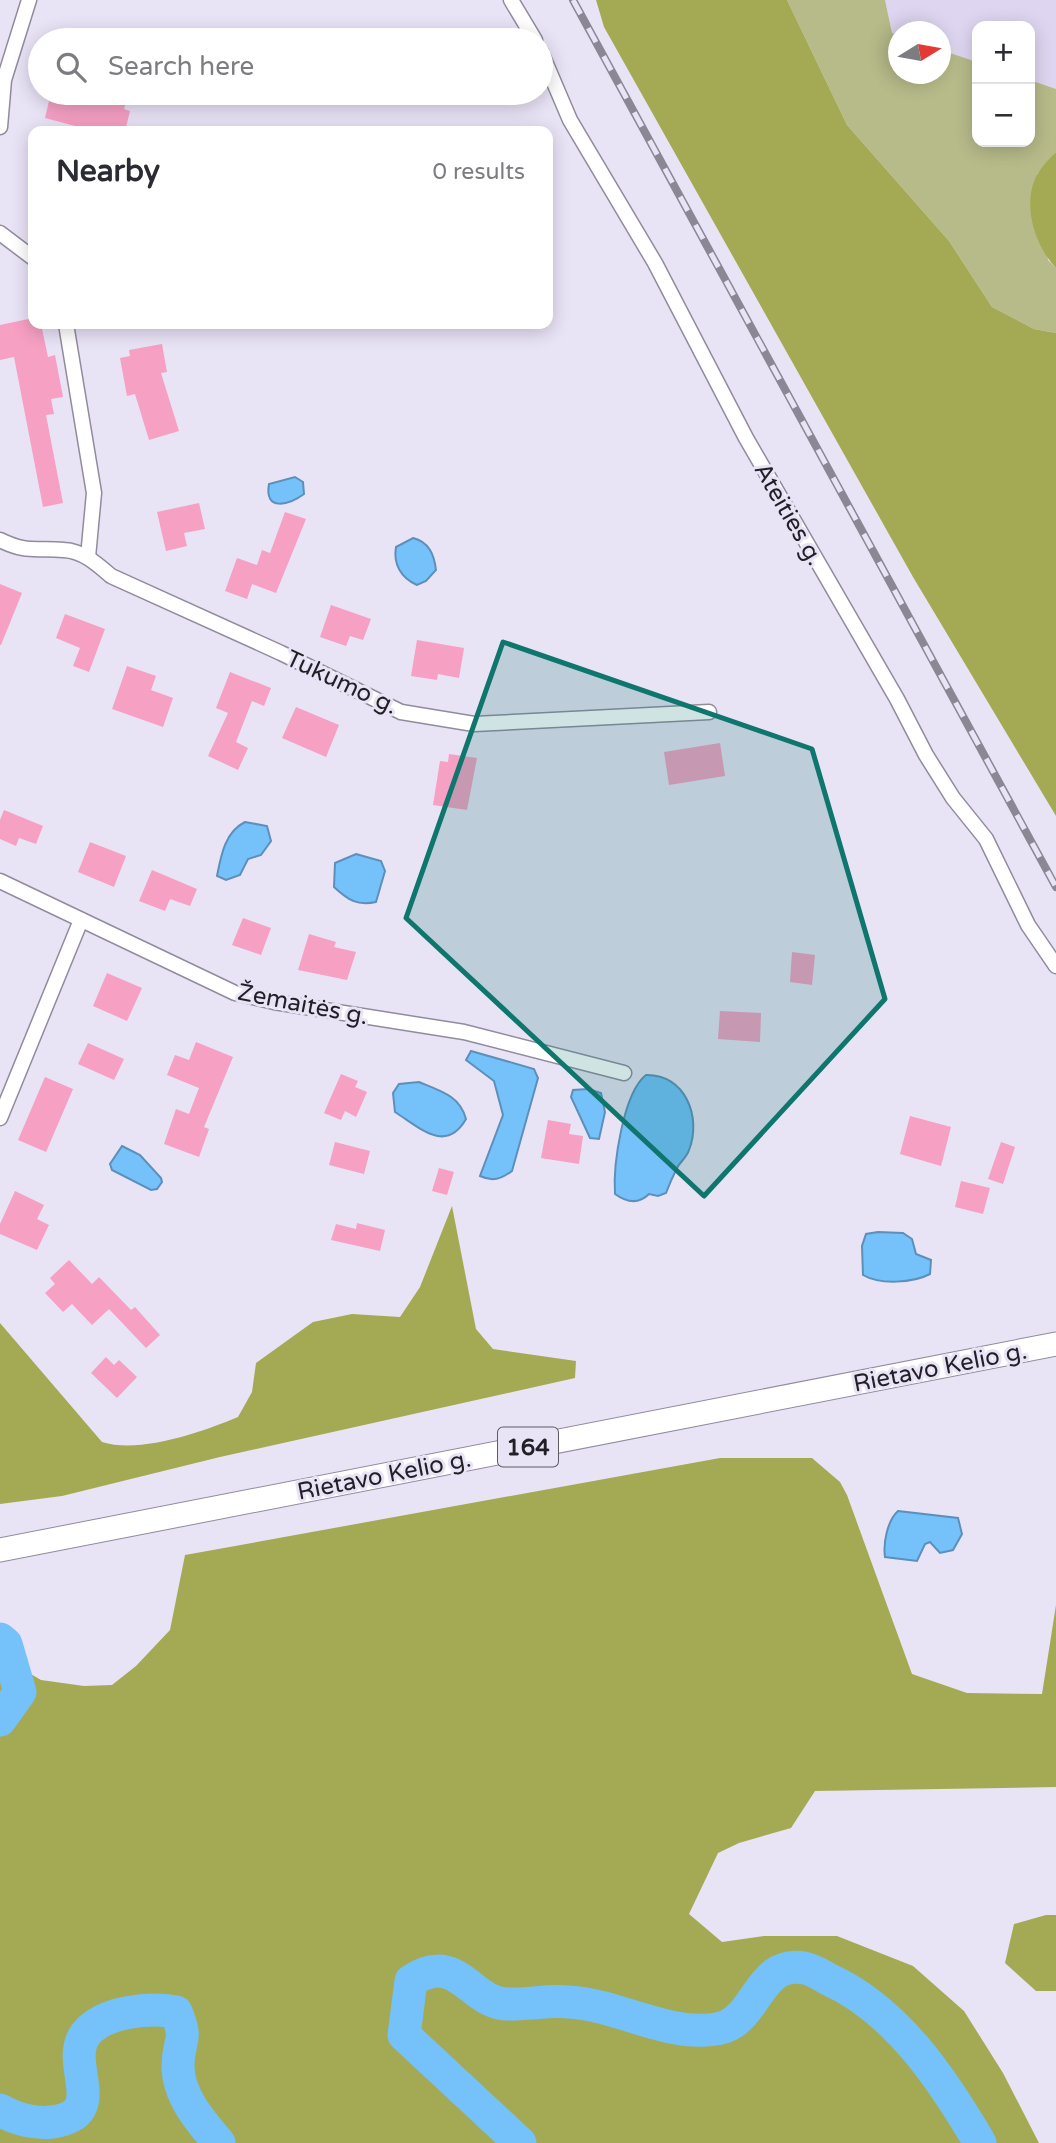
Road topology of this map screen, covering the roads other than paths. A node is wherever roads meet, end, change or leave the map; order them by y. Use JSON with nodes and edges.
{"nodes":[{"id":1,"x":29,"y":0,"type":"edge"},
{"id":2,"x":511,"y":0,"type":"edge"},
{"id":3,"x":528,"y":28,"type":"edge"},
{"id":4,"x":553,"y":80,"type":"edge"},
{"id":5,"x":0,"y":127,"type":"edge"},
{"id":6,"x":0,"y":233,"type":"edge"},
{"id":7,"x":28,"y":254,"type":"edge"},
{"id":8,"x":67,"y":329,"type":"edge"},
{"id":9,"x":0,"y":540,"type":"edge"},
{"id":10,"x":88,"y":557,"type":"junction"},
{"id":11,"x":709,"y":712,"type":"dead end"},
{"id":12,"x":0,"y":881,"type":"edge"},
{"id":13,"x":80,"y":920,"type":"junction"},
{"id":14,"x":1056,"y":966,"type":"edge"},
{"id":15,"x":624,"y":1073,"type":"dead end"},
{"id":16,"x":0,"y":1118,"type":"edge"},
{"id":17,"x":1056,"y":1344,"type":"edge"},
{"id":18,"x":0,"y":1550,"type":"edge"}],
"edges":[{"from":1,"to":5,"type":"street"},
{"from":2,"to":3,"type":"street"},
{"from":4,"to":14,"type":"street","name":"Ateities g."},
{"from":6,"to":7,"type":"street"},
{"from":8,"to":10,"type":"street"},
{"from":9,"to":10,"type":"street","name":"Tukumo g."},
{"from":10,"to":11,"type":"street","name":"Tukumo g."},
{"from":12,"to":13,"type":"street","name":"Žemaitės g."},
{"from":13,"to":15,"type":"street","name":"Žemaitės g."},
{"from":13,"to":16,"type":"street"},
{"from":17,"to":18,"type":"main road","name":"Rietavo Kelio g.","number":"164"}]}
